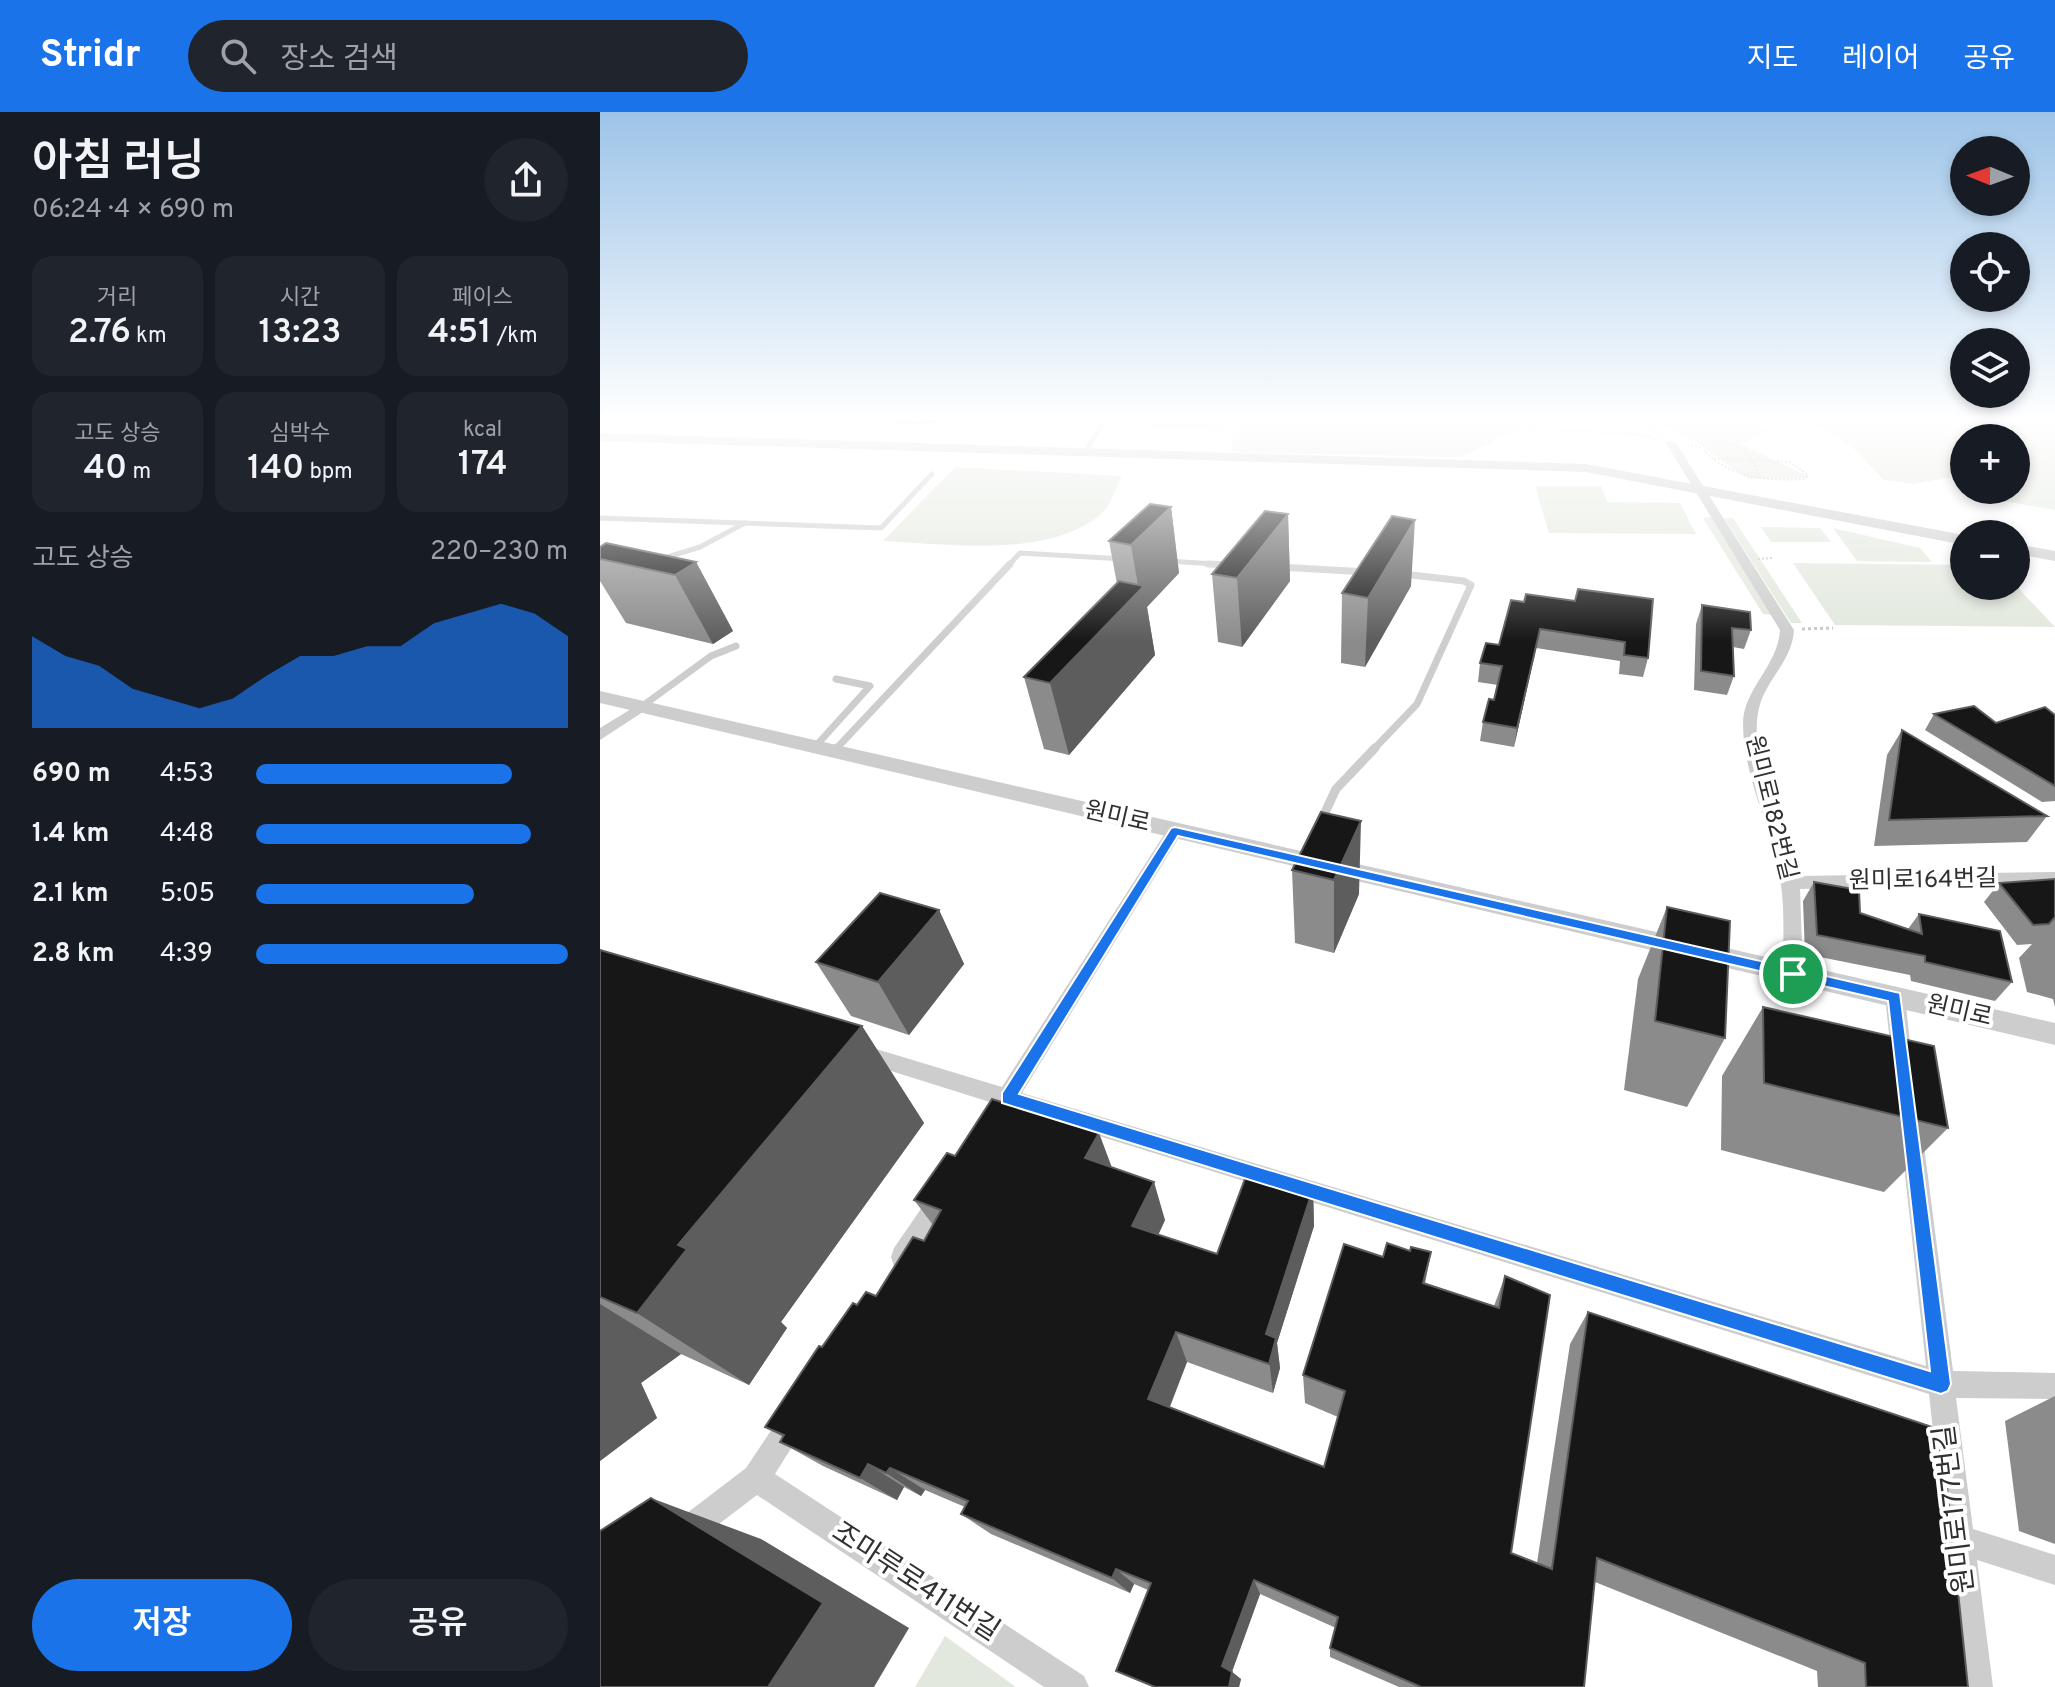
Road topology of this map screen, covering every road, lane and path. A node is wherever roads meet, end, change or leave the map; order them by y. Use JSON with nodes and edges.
{"nodes":[{"id":1,"x":913,"y":494,"type":"edge"},
{"id":2,"x":1702,"y":494,"type":"edge"},
{"id":3,"x":1731,"y":494,"type":"edge"},
{"id":4,"x":600,"y":518,"type":"edge"},
{"id":5,"x":745,"y":523,"type":"junction"},
{"id":6,"x":1950,"y":537,"type":"edge"},
{"id":7,"x":2030,"y":552,"type":"edge"},
{"id":8,"x":2055,"y":556,"type":"edge"},
{"id":9,"x":1129,"y":559,"type":"edge"},
{"id":10,"x":659,"y":560,"type":"edge"},
{"id":11,"x":1161,"y":561,"type":"edge"},
{"id":12,"x":1239,"y":565,"type":"edge"},
{"id":13,"x":1270,"y":567,"type":"edge"},
{"id":14,"x":1380,"y":573,"type":"edge"},
{"id":15,"x":1396,"y":573,"type":"edge"},
{"id":16,"x":1833,"y":628,"type":"dead end"},
{"id":17,"x":1787,"y":630,"type":"junction"},
{"id":18,"x":736,"y":646,"type":"dead end"},
{"id":19,"x":836,"y":679,"type":"dead end"},
{"id":20,"x":600,"y":697,"type":"edge"},
{"id":21,"x":641,"y":707,"type":"junction"},
{"id":22,"x":600,"y":735,"type":"edge"},
{"id":23,"x":824,"y":750,"type":"junction"},
{"id":24,"x":1175,"y":831,"type":"junction"},
{"id":25,"x":1316,"y":832,"type":"edge"},
{"id":26,"x":2055,"y":878,"type":"edge"},
{"id":27,"x":1790,"y":883,"type":"junction"},
{"id":28,"x":1793,"y":974,"type":"junction"},
{"id":29,"x":1895,"y":997,"type":"junction"},
{"id":30,"x":2055,"y":1034,"type":"edge"},
{"id":31,"x":842,"y":1047,"type":"edge"},
{"id":32,"x":1008,"y":1098,"type":"junction"},
{"id":33,"x":990,"y":1124,"type":"edge"},
{"id":34,"x":956,"y":1177,"type":"edge"},
{"id":35,"x":886,"y":1282,"type":"edge"},
{"id":36,"x":1941,"y":1384,"type":"junction"},
{"id":37,"x":2055,"y":1386,"type":"edge"},
{"id":38,"x":808,"y":1400,"type":"edge"},
{"id":39,"x":756,"y":1478,"type":"junction"},
{"id":40,"x":1960,"y":1540,"type":"junction"},
{"id":41,"x":660,"y":1551,"type":"edge"},
{"id":42,"x":2055,"y":1570,"type":"edge"},
{"id":43,"x":1073,"y":1687,"type":"edge"},
{"id":44,"x":1977,"y":1687,"type":"edge"}],
"edges":[{"from":1,"to":5,"type":"lane"},
{"from":2,"to":17,"type":"street"},
{"from":3,"to":6,"type":"street"},
{"from":4,"to":5,"type":"lane"},
{"from":5,"to":10,"type":"lane"},
{"from":7,"to":8,"type":"street"},
{"from":9,"to":23,"type":"lane"},
{"from":11,"to":12,"type":"lane"},
{"from":13,"to":14,"type":"lane"},
{"from":15,"to":25,"type":"lane"},
{"from":16,"to":17,"type":"path"},
{"from":17,"to":27,"type":"street","name":"원미로182번길"},
{"from":18,"to":21,"type":"lane"},
{"from":19,"to":23,"type":"lane"},
{"from":20,"to":21,"type":"street","name":"원미로"},
{"from":21,"to":22,"type":"street"},
{"from":21,"to":23,"type":"street","name":"원미로"},
{"from":23,"to":24,"type":"street","name":"원미로"},
{"from":24,"to":28,"type":"street","name":"원미로"},
{"from":24,"to":32,"type":"street"},
{"from":26,"to":27,"type":"street","name":"원미로164번길"},
{"from":27,"to":28,"type":"street","name":"원미로182번길"},
{"from":28,"to":29,"type":"street","name":"원미로"},
{"from":29,"to":30,"type":"street","name":"원미로"},
{"from":29,"to":36,"type":"street","name":"원미로177번길"},
{"from":31,"to":32,"type":"street"},
{"from":32,"to":33,"type":"street"},
{"from":32,"to":36,"type":"street"},
{"from":34,"to":35,"type":"street"},
{"from":36,"to":37,"type":"street"},
{"from":36,"to":40,"type":"street","name":"원미로177번길"},
{"from":38,"to":39,"type":"street"},
{"from":39,"to":41,"type":"street"},
{"from":39,"to":43,"type":"street","name":"조마루로411번길"},
{"from":40,"to":42,"type":"street"},
{"from":40,"to":44,"type":"street","name":"원미로177번길"}]}
